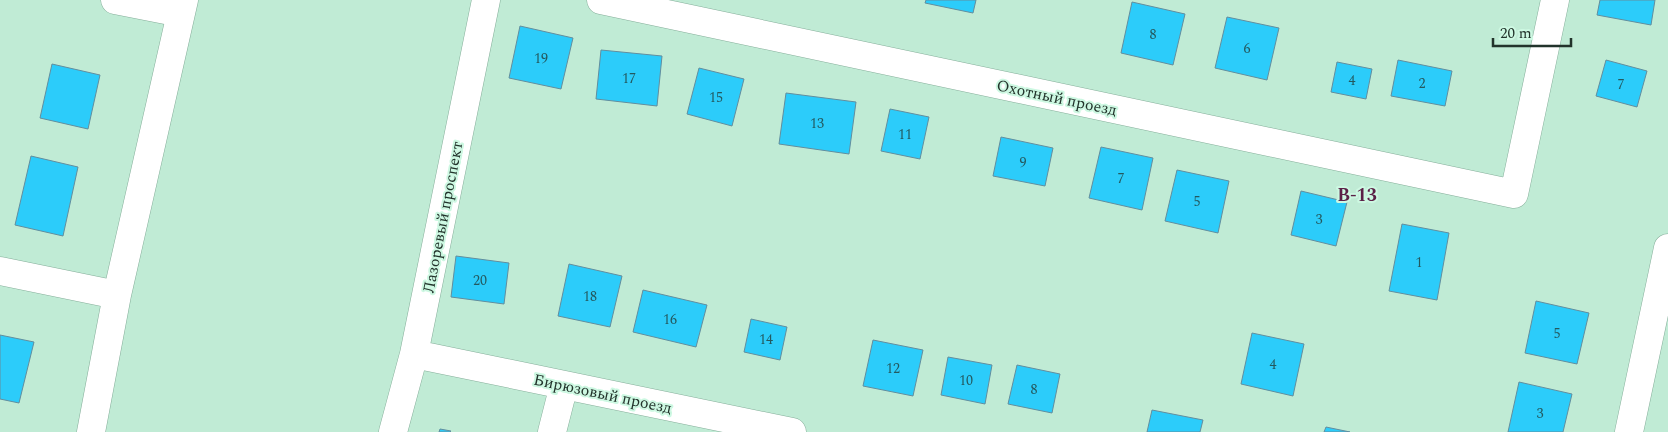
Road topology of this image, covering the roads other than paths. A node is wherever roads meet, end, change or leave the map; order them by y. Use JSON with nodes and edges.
{"nodes":[{"id":1,"x":116,"y":0,"type":"edge"},
{"id":2,"x":486,"y":0,"type":"edge"},
{"id":3,"x":601,"y":0,"type":"edge"},
{"id":4,"x":1555,"y":0,"type":"edge"},
{"id":5,"x":183,"y":6,"type":"edge"},
{"id":6,"x":1668,"y":248,"type":"edge"},
{"id":7,"x":0,"y":271,"type":"edge"},
{"id":8,"x":117,"y":295,"type":"junction"},
{"id":9,"x":414,"y":354,"type":"junction"},
{"id":10,"x":564,"y":385,"type":"junction"},
{"id":11,"x":91,"y":432,"type":"edge"},
{"id":12,"x":393,"y":432,"type":"edge"},
{"id":13,"x":552,"y":432,"type":"edge"},
{"id":14,"x":792,"y":432,"type":"edge"},
{"id":15,"x":1629,"y":432,"type":"edge"}],
"edges":[{"from":1,"to":5,"type":"street"},
{"from":2,"to":9,"type":"street","name":"Лазоревый проспект"},
{"from":3,"to":4,"type":"street","name":"Охотный проезд"},
{"from":5,"to":8,"type":"street"},
{"from":6,"to":15,"type":"street"},
{"from":7,"to":8,"type":"street"},
{"from":8,"to":11,"type":"street"},
{"from":9,"to":10,"type":"street","name":"Бирюзовый проезд"},
{"from":9,"to":12,"type":"street","name":"Лазоревый проспект"},
{"from":10,"to":13,"type":"street"},
{"from":10,"to":14,"type":"street","name":"Бирюзовый проезд"}]}
